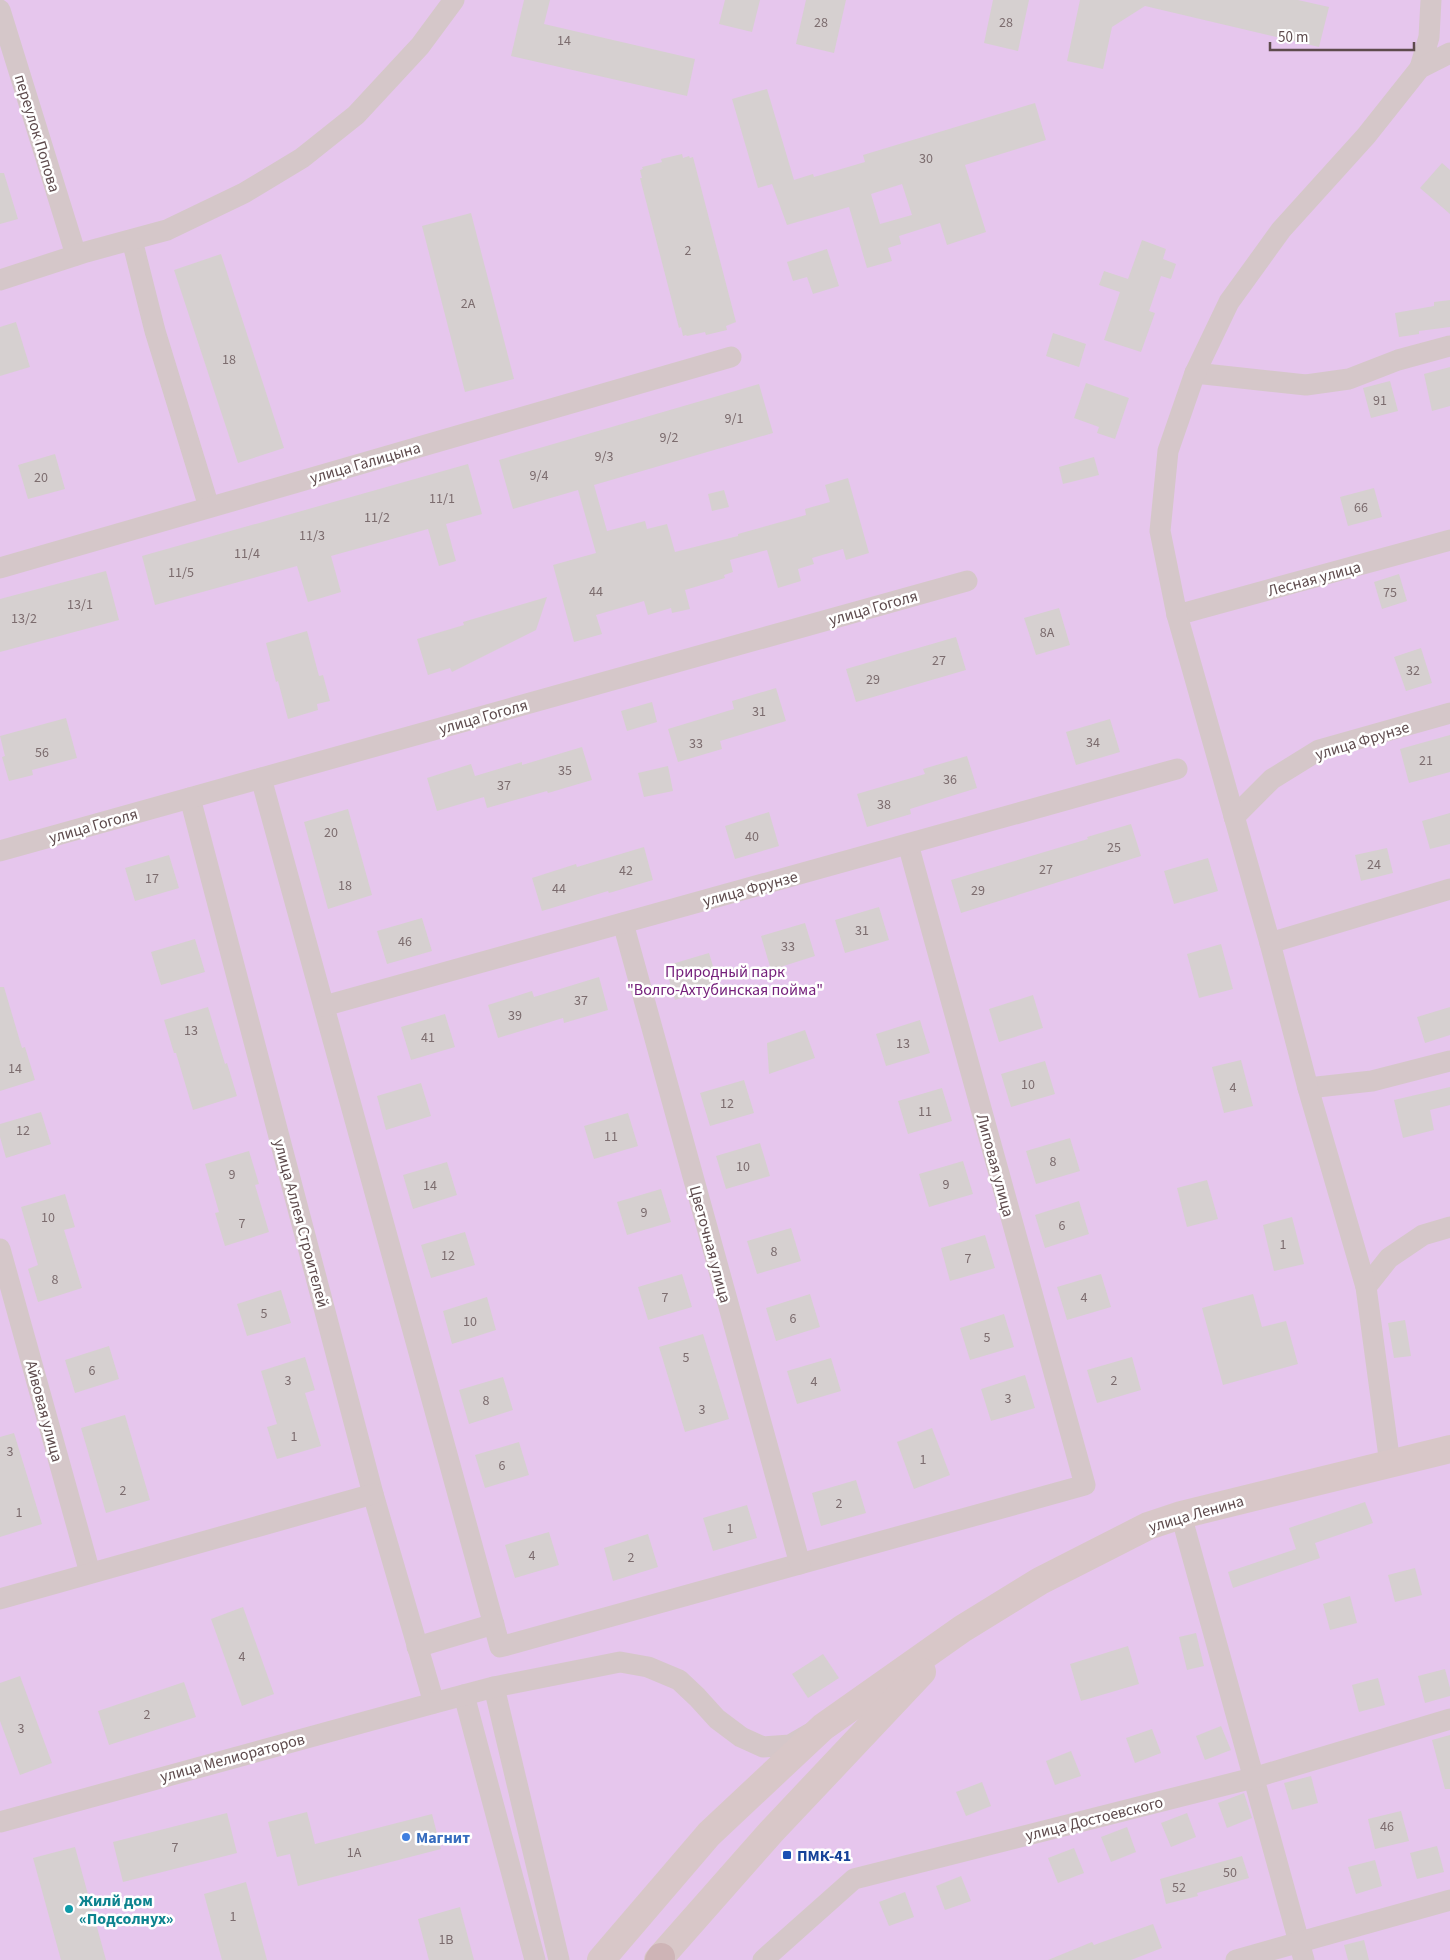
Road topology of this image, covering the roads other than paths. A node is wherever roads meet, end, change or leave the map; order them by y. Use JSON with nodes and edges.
{"nodes":[{"id":1,"x":454,"y":0,"type":"edge"},
{"id":2,"x":1431,"y":0,"type":"edge"},
{"id":3,"x":0,"y":10,"type":"edge"},
{"id":4,"x":1449,"y":56,"type":"edge"},
{"id":5,"x":1420,"y":68,"type":"junction"},
{"id":6,"x":132,"y":240,"type":"junction"},
{"id":7,"x":76,"y":255,"type":"junction"},
{"id":8,"x":0,"y":280,"type":"edge"},
{"id":9,"x":1450,"y":346,"type":"edge"},
{"id":10,"x":731,"y":357,"type":"dead end"},
{"id":11,"x":1195,"y":373,"type":"junction"},
{"id":12,"x":209,"y":507,"type":"junction"},
{"id":13,"x":1450,"y":540,"type":"edge"},
{"id":14,"x":0,"y":568,"type":"edge"},
{"id":15,"x":967,"y":581,"type":"dead end"},
{"id":16,"x":1177,"y":615,"type":"junction"},
{"id":17,"x":1450,"y":713,"type":"edge"},
{"id":18,"x":1177,"y":770,"type":"dead end"},
{"id":19,"x":261,"y":778,"type":"junction"},
{"id":20,"x":190,"y":798,"type":"junction"},
{"id":21,"x":1234,"y":817,"type":"junction"},
{"id":22,"x":908,"y":844,"type":"junction"},
{"id":23,"x":0,"y":851,"type":"edge"},
{"id":24,"x":1450,"y":889,"type":"edge"},
{"id":25,"x":623,"y":923,"type":"junction"},
{"id":26,"x":1270,"y":943,"type":"junction"},
{"id":27,"x":324,"y":1006,"type":"junction"},
{"id":28,"x":1450,"y":1060,"type":"edge"},
{"id":29,"x":1308,"y":1088,"type":"junction"},
{"id":30,"x":1450,"y":1227,"type":"edge"},
{"id":31,"x":0,"y":1249,"type":"edge"},
{"id":32,"x":1366,"y":1287,"type":"junction"},
{"id":33,"x":1450,"y":1449,"type":"edge"},
{"id":34,"x":1390,"y":1464,"type":"junction"},
{"id":35,"x":373,"y":1494,"type":"junction"},
{"id":36,"x":1180,"y":1515,"type":"junction"},
{"id":37,"x":800,"y":1564,"type":"junction"},
{"id":38,"x":90,"y":1574,"type":"junction"},
{"id":39,"x":0,"y":1599,"type":"edge"},
{"id":40,"x":494,"y":1624,"type":"junction"},
{"id":41,"x":962,"y":1629,"type":"junction"},
{"id":42,"x":417,"y":1647,"type":"junction"},
{"id":43,"x":494,"y":1687,"type":"junction"},
{"id":44,"x":464,"y":1695,"type":"junction"},
{"id":45,"x":434,"y":1703,"type":"junction"},
{"id":46,"x":1450,"y":1719,"type":"edge"},
{"id":47,"x":823,"y":1726,"type":"junction"},
{"id":48,"x":1253,"y":1778,"type":"junction"},
{"id":49,"x":0,"y":1822,"type":"edge"},
{"id":50,"x":1450,"y":1900,"type":"edge"},
{"id":51,"x":1301,"y":1951,"type":"edge"},
{"id":52,"x":659,"y":1959,"type":"edge"},
{"id":53,"x":535,"y":1960,"type":"edge"},
{"id":54,"x":559,"y":1960,"type":"edge"},
{"id":55,"x":601,"y":1960,"type":"edge"},
{"id":56,"x":763,"y":1960,"type":"edge"},
{"id":57,"x":1236,"y":1960,"type":"edge"}],
"edges":[{"from":1,"to":6,"type":"street"},
{"from":2,"to":5,"type":"street"},
{"from":3,"to":7,"type":"street","name":"переулок Попова"},
{"from":4,"to":5,"type":"street"},
{"from":5,"to":11,"type":"street"},
{"from":6,"to":7,"type":"street"},
{"from":6,"to":12,"type":"street"},
{"from":7,"to":8,"type":"street"},
{"from":9,"to":11,"type":"street"},
{"from":10,"to":12,"type":"street","name":"улица Галицына"},
{"from":11,"to":16,"type":"street"},
{"from":12,"to":14,"type":"street","name":"улица Галицына"},
{"from":13,"to":16,"type":"street","name":"Лесная улица"},
{"from":15,"to":19,"type":"street","name":"улица Гоголя"},
{"from":16,"to":21,"type":"street"},
{"from":17,"to":21,"type":"street","name":"улица Фрунзе"},
{"from":18,"to":22,"type":"street","name":"улица Фрунзе"},
{"from":19,"to":20,"type":"street","name":"улица Гоголя"},
{"from":19,"to":27,"type":"street"},
{"from":20,"to":23,"type":"street","name":"улица Гоголя"},
{"from":20,"to":35,"type":"street","name":"улица Аллея Строителей"},
{"from":21,"to":26,"type":"street"},
{"from":22,"to":25,"type":"street","name":"улица Фрунзе"},
{"from":22,"to":37,"type":"street","name":"Липовая улица"},
{"from":24,"to":26,"type":"street"},
{"from":25,"to":27,"type":"street","name":"улица Фрунзе"},
{"from":25,"to":37,"type":"street","name":"Цветочная улица"},
{"from":26,"to":29,"type":"street"},
{"from":27,"to":40,"type":"street"},
{"from":28,"to":29,"type":"street"},
{"from":29,"to":32,"type":"street"},
{"from":30,"to":32,"type":"street"},
{"from":31,"to":38,"type":"street","name":"Айвовая улица"},
{"from":32,"to":34,"type":"street"},
{"from":33,"to":34,"type":"street","name":"улица Ленина"},
{"from":34,"to":36,"type":"street","name":"улица Ленина"},
{"from":35,"to":38,"type":"street"},
{"from":35,"to":42,"type":"street","name":"улица Аллея Строителей"},
{"from":36,"to":41,"type":"street","name":"улица Ленина"},
{"from":36,"to":48,"type":"street"},
{"from":37,"to":40,"type":"street"},
{"from":38,"to":39,"type":"street"},
{"from":40,"to":42,"type":"street"},
{"from":41,"to":47,"type":"street"},
{"from":41,"to":52,"type":"street"},
{"from":42,"to":45,"type":"street","name":"улица Аллея Строителей"},
{"from":43,"to":44,"type":"street","name":"улица Мелиораторов"},
{"from":43,"to":47,"type":"street","name":"улица Мелиораторов"},
{"from":43,"to":54,"type":"street"},
{"from":44,"to":45,"type":"street","name":"улица Мелиораторов"},
{"from":44,"to":53,"type":"street"},
{"from":45,"to":49,"type":"street","name":"улица Мелиораторов"},
{"from":46,"to":48,"type":"street","name":"улица Достоевского"},
{"from":47,"to":55,"type":"street"},
{"from":48,"to":51,"type":"street"},
{"from":48,"to":56,"type":"street","name":"улица Достоевского"},
{"from":50,"to":51,"type":"street"},
{"from":51,"to":57,"type":"street"}]}
